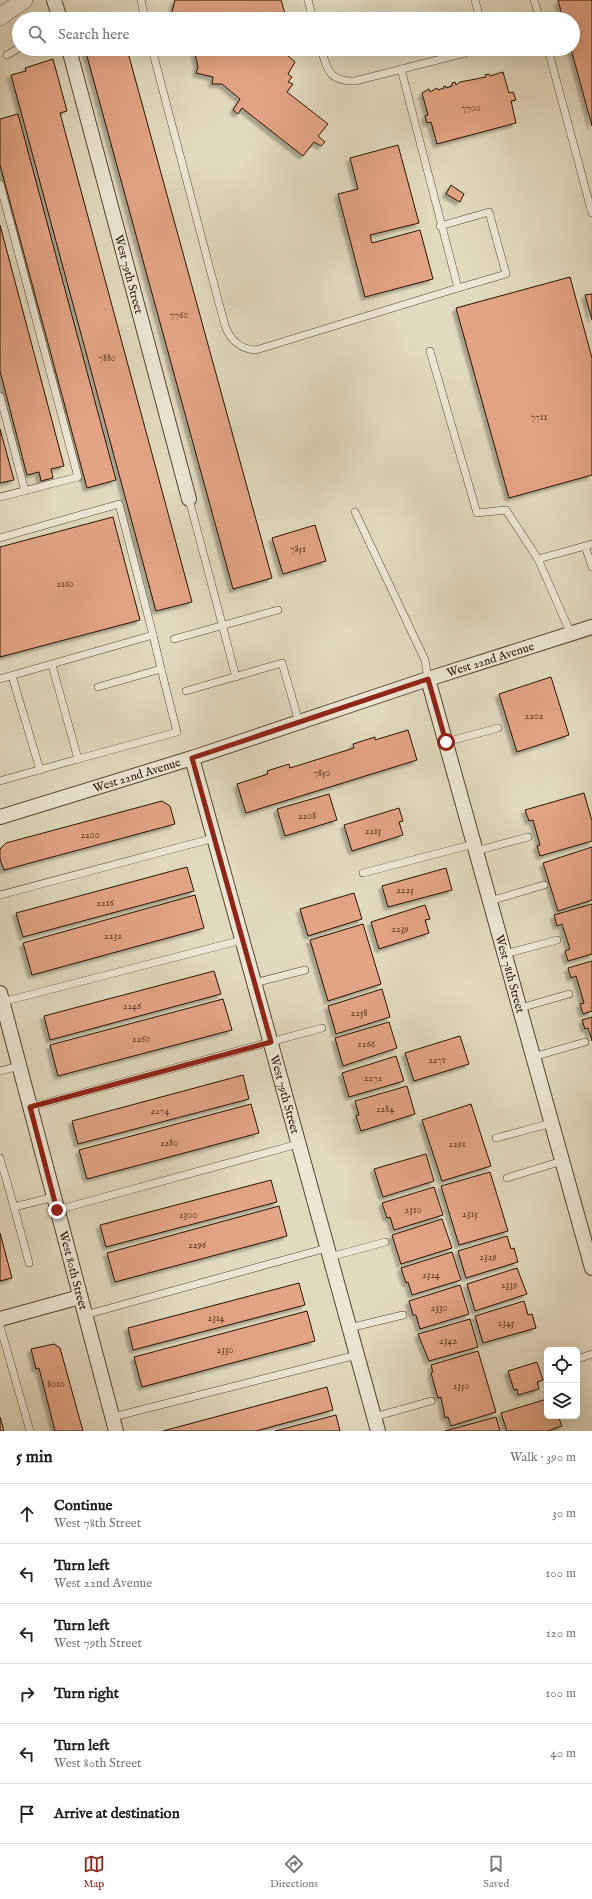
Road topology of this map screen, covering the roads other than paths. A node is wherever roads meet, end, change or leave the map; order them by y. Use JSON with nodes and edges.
{"nodes":[{"id":1,"x":24,"y":0,"type":"edge"},
{"id":2,"x":54,"y":0,"type":"edge"},
{"id":3,"x":141,"y":0,"type":"edge"},
{"id":4,"x":308,"y":0,"type":"edge"},
{"id":5,"x":475,"y":0,"type":"edge"},
{"id":6,"x":534,"y":0,"type":"edge"},
{"id":7,"x":58,"y":12,"type":"edge"},
{"id":8,"x":144,"y":12,"type":"edge"},
{"id":9,"x":311,"y":12,"type":"edge"},
{"id":10,"x":478,"y":12,"type":"edge"},
{"id":11,"x":538,"y":12,"type":"edge"},
{"id":12,"x":0,"y":17,"type":"edge"},
{"id":13,"x":12,"y":52,"type":"edge"},
{"id":14,"x":7,"y":55,"type":"dead end"},
{"id":15,"x":71,"y":56,"type":"edge"},
{"id":16,"x":154,"y":56,"type":"edge"},
{"id":17,"x":323,"y":56,"type":"edge"},
{"id":18,"x":453,"y":56,"type":"edge"},
{"id":19,"x":550,"y":56,"type":"edge"},
{"id":20,"x":401,"y":69,"type":"junction"},
{"id":21,"x":0,"y":184,"type":"edge"},
{"id":22,"x":3,"y":211,"type":"edge"},
{"id":23,"x":592,"y":213,"type":"edge"},
{"id":24,"x":440,"y":226,"type":"junction"},
{"id":25,"x":458,"y":288,"type":"junction"},
{"id":26,"x":430,"y":352,"type":"dead end"},
{"id":27,"x":0,"y":396,"type":"edge"},
{"id":28,"x":25,"y":491,"type":"junction"},
{"id":29,"x":0,"y":497,"type":"edge"},
{"id":30,"x":189,"y":499,"type":"joint"},
{"id":31,"x":355,"y":512,"type":"dead end"},
{"id":32,"x":0,"y":538,"type":"edge"},
{"id":33,"x":589,"y":545,"type":"edge"},
{"id":34,"x":538,"y":559,"type":"junction"},
{"id":35,"x":592,"y":567,"type":"edge"},
{"id":36,"x":278,"y":610,"type":"dead end"},
{"id":37,"x":222,"y":625,"type":"junction"},
{"id":38,"x":592,"y":627,"type":"edge"},
{"id":39,"x":570,"y":634,"type":"junction"},
{"id":40,"x":153,"y":636,"type":"junction"},
{"id":41,"x":174,"y":639,"type":"dead end"},
{"id":42,"x":52,"y":664,"type":"junction"},
{"id":43,"x":161,"y":669,"type":"junction"},
{"id":44,"x":12,"y":676,"type":"junction"},
{"id":45,"x":236,"y":676,"type":"junction"},
{"id":46,"x":0,"y":679,"type":"edge"},
{"id":47,"x":428,"y":679,"type":"junction"},
{"id":48,"x":98,"y":687,"type":"dead end"},
{"id":49,"x":186,"y":691,"type":"dead end"},
{"id":50,"x":299,"y":722,"type":"junction"},
{"id":51,"x":498,"y":728,"type":"dead end"},
{"id":52,"x":446,"y":742,"type":"junction"},
{"id":53,"x":192,"y":758,"type":"junction"},
{"id":54,"x":78,"y":759,"type":"junction"},
{"id":55,"x":40,"y":770,"type":"junction"},
{"id":56,"x":0,"y":781,"type":"edge"},
{"id":57,"x":0,"y":817,"type":"edge"},
{"id":58,"x":528,"y":837,"type":"dead end"},
{"id":59,"x":214,"y":838,"type":"junction"},
{"id":60,"x":475,"y":847,"type":"junction"},
{"id":61,"x":363,"y":873,"type":"dead end"},
{"id":62,"x":544,"y":885,"type":"dead end"},
{"id":63,"x":0,"y":895,"type":"edge"},
{"id":64,"x":490,"y":901,"type":"junction"},
{"id":65,"x":242,"y":940,"type":"junction"},
{"id":66,"x":557,"y":940,"type":"dead end"},
{"id":67,"x":505,"y":954,"type":"junction"},
{"id":68,"x":305,"y":970,"type":"dead end"},
{"id":69,"x":254,"y":983,"type":"junction"},
{"id":70,"x":569,"y":994,"type":"dead end"},
{"id":71,"x":1,"y":997,"type":"edge"},
{"id":72,"x":520,"y":1008,"type":"junction"},
{"id":73,"x":322,"y":1028,"type":"dead end"},
{"id":74,"x":271,"y":1042,"type":"junction"},
{"id":75,"x":584,"y":1042,"type":"dead end"},
{"id":76,"x":533,"y":1057,"type":"junction"},
{"id":77,"x":19,"y":1066,"type":"junction"},
{"id":78,"x":0,"y":1071,"type":"edge"},
{"id":79,"x":30,"y":1107,"type":"junction"},
{"id":80,"x":552,"y":1123,"type":"junction"},
{"id":81,"x":496,"y":1138,"type":"dead end"},
{"id":82,"x":298,"y":1144,"type":"junction"},
{"id":83,"x":0,"y":1158,"type":"edge"},
{"id":84,"x":562,"y":1161,"type":"junction"},
{"id":85,"x":507,"y":1178,"type":"dead end"},
{"id":86,"x":56,"y":1204,"type":"junction"},
{"id":87,"x":14,"y":1207,"type":"junction"},
{"id":88,"x":385,"y":1242,"type":"dead end"},
{"id":89,"x":329,"y":1252,"type":"junction"},
{"id":90,"x":29,"y":1264,"type":"dead end"},
{"id":91,"x":592,"y":1268,"type":"edge"},
{"id":92,"x":80,"y":1297,"type":"junction"},
{"id":93,"x":85,"y":1315,"type":"junction"},
{"id":94,"x":403,"y":1315,"type":"dead end"},
{"id":95,"x":0,"y":1319,"type":"edge"},
{"id":96,"x":0,"y":1326,"type":"edge"},
{"id":97,"x":350,"y":1328,"type":"junction"},
{"id":98,"x":592,"y":1354,"type":"edge"},
{"id":99,"x":357,"y":1355,"type":"junction"},
{"id":100,"x":580,"y":1358,"type":"edge"},
{"id":101,"x":431,"y":1402,"type":"dead end"},
{"id":102,"x":113,"y":1417,"type":"junction"},
{"id":103,"x":374,"y":1417,"type":"junction"},
{"id":104,"x":30,"y":1431,"type":"edge"},
{"id":105,"x":116,"y":1431,"type":"edge"},
{"id":106,"x":378,"y":1431,"type":"edge"}],
"edges":[{"from":1,"to":12,"type":"street"},
{"from":2,"to":7,"type":"street"},
{"from":3,"to":8,"type":"lane"},
{"from":4,"to":9,"type":"lane"},
{"from":5,"to":10,"type":"lane"},
{"from":6,"to":11,"type":"lane"},
{"from":13,"to":14,"type":"lane"},
{"from":15,"to":30,"type":"street","name":"West 79th Street"},
{"from":16,"to":25,"type":"lane"},
{"from":17,"to":20,"type":"lane"},
{"from":18,"to":20,"type":"lane"},
{"from":19,"to":23,"type":"lane"},
{"from":20,"to":24,"type":"lane"},
{"from":21,"to":22,"type":"lane"},
{"from":22,"to":28,"type":"lane"},
{"from":24,"to":25,"type":"lane"},
{"from":24,"to":25,"type":"lane"},
{"from":26,"to":34,"type":"lane"},
{"from":27,"to":28,"type":"lane"},
{"from":28,"to":29,"type":"lane"},
{"from":30,"to":37,"type":"lane"},
{"from":31,"to":47,"type":"lane"},
{"from":32,"to":40,"type":"lane"},
{"from":33,"to":34,"type":"lane"},
{"from":33,"to":35,"type":"lane"},
{"from":34,"to":39,"type":"lane"},
{"from":36,"to":37,"type":"lane"},
{"from":37,"to":41,"type":"lane"},
{"from":37,"to":45,"type":"lane"},
{"from":38,"to":39,"type":"street","name":"West 22nd Avenue"},
{"from":39,"to":47,"type":"street","name":"West 22nd Avenue"},
{"from":40,"to":42,"type":"lane"},
{"from":40,"to":43,"type":"lane"},
{"from":42,"to":44,"type":"lane"},
{"from":42,"to":54,"type":"lane"},
{"from":43,"to":48,"type":"lane"},
{"from":43,"to":54,"type":"lane"},
{"from":44,"to":46,"type":"lane"},
{"from":44,"to":55,"type":"lane"},
{"from":45,"to":49,"type":"lane"},
{"from":45,"to":50,"type":"lane"},
{"from":47,"to":50,"type":"street","name":"West 22nd Avenue"},
{"from":47,"to":52,"type":"street","name":"West 78th Street"},
{"from":50,"to":53,"type":"street","name":"West 22nd Avenue"},
{"from":51,"to":52,"type":"lane"},
{"from":52,"to":60,"type":"street","name":"West 78th Street"},
{"from":53,"to":57,"type":"street","name":"West 22nd Avenue"},
{"from":53,"to":59,"type":"street","name":"West 79th Street"},
{"from":54,"to":55,"type":"lane"},
{"from":55,"to":56,"type":"lane"},
{"from":58,"to":60,"type":"lane"},
{"from":59,"to":63,"type":"lane"},
{"from":59,"to":65,"type":"street","name":"West 79th Street"},
{"from":60,"to":61,"type":"lane"},
{"from":60,"to":64,"type":"street","name":"West 78th Street"},
{"from":62,"to":64,"type":"lane"},
{"from":64,"to":67,"type":"street","name":"West 78th Street"},
{"from":65,"to":69,"type":"street","name":"West 79th Street"},
{"from":65,"to":71,"type":"lane"},
{"from":66,"to":67,"type":"lane"},
{"from":67,"to":72,"type":"street","name":"West 78th Street"},
{"from":68,"to":69,"type":"lane"},
{"from":69,"to":74,"type":"street","name":"West 79th Street"},
{"from":70,"to":72,"type":"lane"},
{"from":71,"to":77,"type":"street","name":"West 80th Street"},
{"from":72,"to":76,"type":"street","name":"West 78th Street"},
{"from":73,"to":74,"type":"lane"},
{"from":74,"to":79,"type":"lane"},
{"from":74,"to":82,"type":"street","name":"West 79th Street"},
{"from":75,"to":76,"type":"lane"},
{"from":76,"to":80,"type":"street","name":"West 78th Street"},
{"from":77,"to":78,"type":"lane"},
{"from":77,"to":79,"type":"street","name":"West 80th Street"},
{"from":79,"to":86,"type":"street","name":"West 80th Street"},
{"from":80,"to":81,"type":"lane"},
{"from":80,"to":84,"type":"street","name":"West 78th Street"},
{"from":82,"to":86,"type":"lane"},
{"from":82,"to":89,"type":"street","name":"West 79th Street"},
{"from":83,"to":87,"type":"lane"},
{"from":84,"to":85,"type":"lane"},
{"from":84,"to":91,"type":"street","name":"West 78th Street"},
{"from":86,"to":87,"type":"lane"},
{"from":86,"to":92,"type":"street","name":"West 80th Street"},
{"from":87,"to":90,"type":"lane"},
{"from":88,"to":89,"type":"lane"},
{"from":89,"to":93,"type":"lane"},
{"from":89,"to":97,"type":"street","name":"West 79th Street"},
{"from":92,"to":93,"type":"street","name":"West 80th Street"},
{"from":92,"to":95,"type":"street"},
{"from":93,"to":102,"type":"street","name":"West 80th Street"},
{"from":94,"to":97,"type":"lane"},
{"from":96,"to":104,"type":"lane"},
{"from":97,"to":99,"type":"street","name":"West 79th Street"},
{"from":98,"to":100,"type":"lane"},
{"from":99,"to":102,"type":"lane"},
{"from":99,"to":103,"type":"street","name":"West 79th Street"},
{"from":101,"to":103,"type":"lane"},
{"from":102,"to":105,"type":"street","name":"West 80th Street"},
{"from":103,"to":106,"type":"street","name":"West 79th Street"}]}
